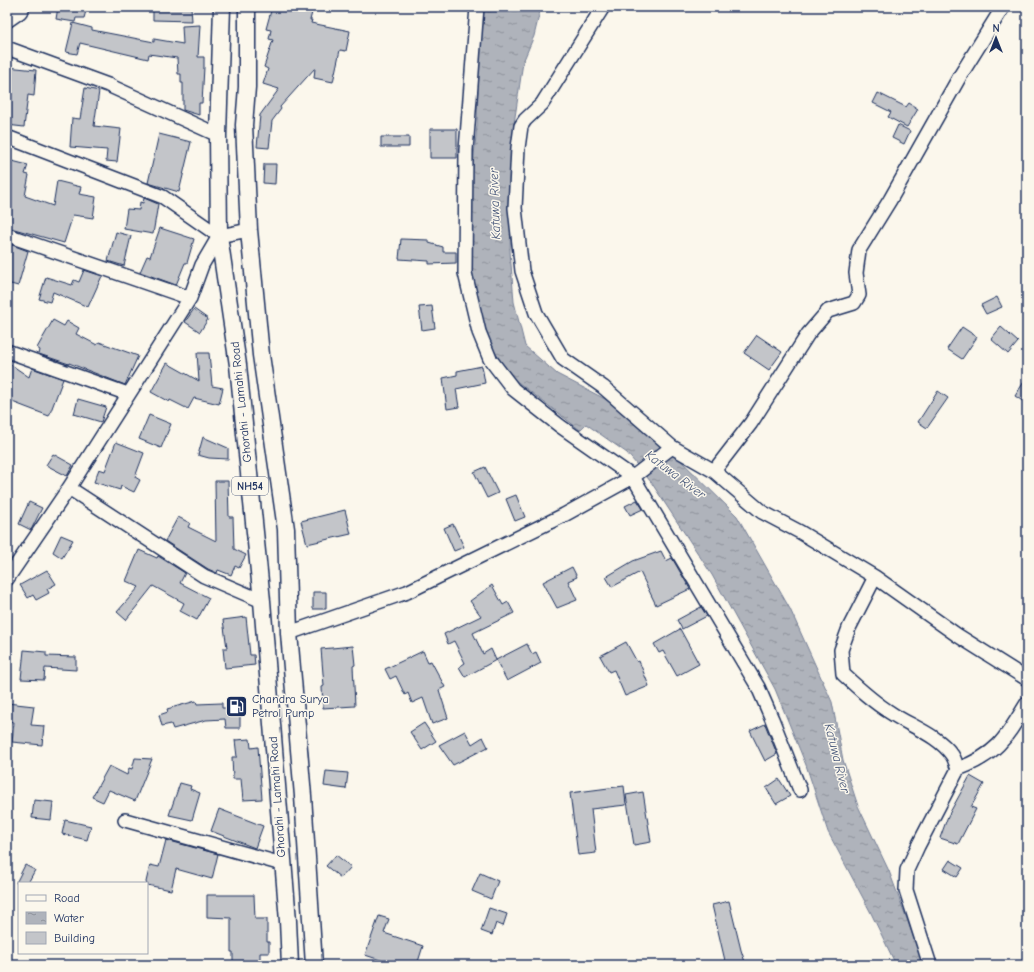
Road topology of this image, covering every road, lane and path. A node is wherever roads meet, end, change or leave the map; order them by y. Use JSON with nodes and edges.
{"nodes":[{"id":1,"x":23,"y":7,"type":"edge"},
{"id":2,"x":222,"y":7,"type":"edge"},
{"id":3,"x":247,"y":7,"type":"edge"},
{"id":4,"x":477,"y":7,"type":"edge"},
{"id":5,"x":603,"y":7,"type":"edge"},
{"id":6,"x":1004,"y":7,"type":"edge"},
{"id":7,"x":7,"y":21,"type":"edge"},
{"id":8,"x":7,"y":48,"type":"edge"},
{"id":9,"x":218,"y":135,"type":"junction"},
{"id":10,"x":7,"y":137,"type":"edge"},
{"id":11,"x":249,"y":230,"type":"junction"},
{"id":12,"x":7,"y":235,"type":"edge"},
{"id":13,"x":219,"y":236,"type":"junction"},
{"id":14,"x":190,"y":298,"type":"junction"},
{"id":15,"x":7,"y":350,"type":"edge"},
{"id":16,"x":128,"y":394,"type":"junction"},
{"id":17,"x":672,"y":447,"type":"junction"},
{"id":18,"x":714,"y":471,"type":"junction"},
{"id":19,"x":633,"y":477,"type":"junction"},
{"id":20,"x":69,"y":488,"type":"junction"},
{"id":21,"x":875,"y":577,"type":"junction"},
{"id":22,"x":7,"y":579,"type":"edge"},
{"id":23,"x":262,"y":601,"type":"junction"},
{"id":24,"x":289,"y":633,"type":"junction"},
{"id":25,"x":1027,"y":679,"type":"edge"},
{"id":26,"x":1027,"y":703,"type":"edge"},
{"id":27,"x":958,"y":769,"type":"junction"},
{"id":28,"x":800,"y":790,"type":"dead end"},
{"id":29,"x":125,"y":820,"type":"dead end"},
{"id":30,"x":282,"y":864,"type":"junction"},
{"id":31,"x":290,"y":965,"type":"edge"},
{"id":32,"x":314,"y":965,"type":"edge"},
{"id":33,"x":930,"y":965,"type":"edge"}],
"edges":[{"from":1,"to":7,"type":"street"},
{"from":2,"to":9,"type":"main road","name":"Ghorahi - Lamahi Road","number":"NH54"},
{"from":3,"to":11,"type":"main road","name":"Ghorahi - Lamahi Road","number":"NH54"},
{"from":4,"to":19,"type":"street"},
{"from":5,"to":17,"type":"street"},
{"from":6,"to":18,"type":"street"},
{"from":8,"to":9,"type":"street"},
{"from":9,"to":13,"type":"main road","name":"Ghorahi - Lamahi Road","number":"NH54"},
{"from":10,"to":13,"type":"street"},
{"from":11,"to":13,"type":"street"},
{"from":11,"to":24,"type":"main road","name":"Ghorahi - Lamahi Road","number":"NH54"},
{"from":12,"to":14,"type":"street"},
{"from":13,"to":14,"type":"street"},
{"from":13,"to":23,"type":"main road","name":"Ghorahi - Lamahi Road","number":"NH54"},
{"from":14,"to":16,"type":"street"},
{"from":15,"to":16,"type":"street"},
{"from":16,"to":20,"type":"street"},
{"from":17,"to":18,"type":"street"},
{"from":17,"to":19,"type":"street"},
{"from":18,"to":21,"type":"street"},
{"from":19,"to":24,"type":"street"},
{"from":19,"to":28,"type":"street"},
{"from":20,"to":22,"type":"street"},
{"from":20,"to":23,"type":"street"},
{"from":21,"to":25,"type":"street"},
{"from":21,"to":27,"type":"street"},
{"from":23,"to":30,"type":"main road","name":"Ghorahi - Lamahi Road","number":"NH54"},
{"from":24,"to":32,"type":"main road","name":"Ghorahi - Lamahi Road","number":"NH54"},
{"from":26,"to":27,"type":"street"},
{"from":27,"to":33,"type":"street"},
{"from":29,"to":30,"type":"street"},
{"from":30,"to":31,"type":"main road","name":"Ghorahi - Lamahi Road","number":"NH54"}]}
